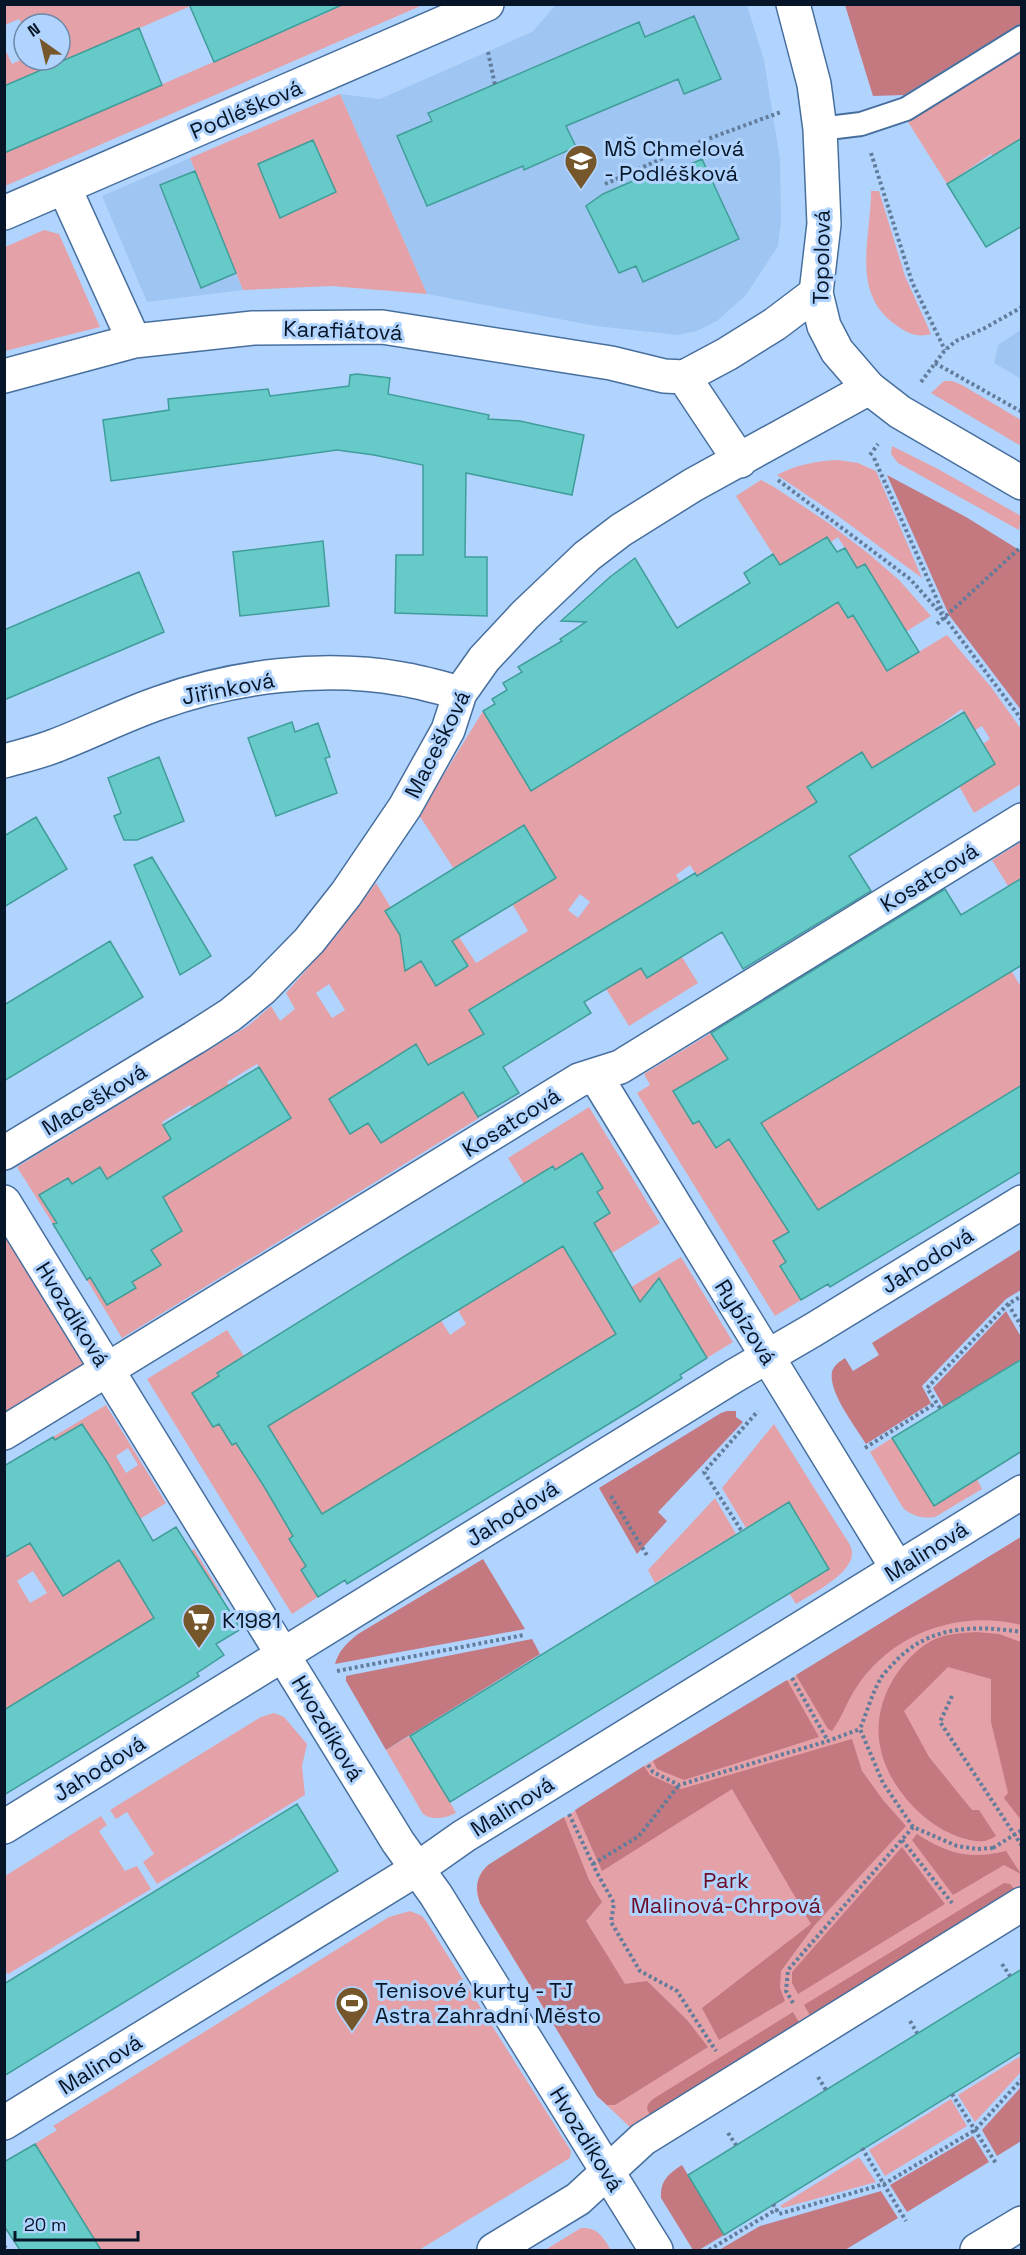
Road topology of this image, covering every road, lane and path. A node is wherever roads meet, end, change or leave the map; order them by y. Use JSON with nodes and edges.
{"nodes":[{"id":1,"x":487,"y":4,"type":"edge"},
{"id":2,"x":794,"y":4,"type":"edge"},
{"id":3,"x":1022,"y":36,"type":"edge"},
{"id":4,"x":488,"y":52,"type":"dead end"},
{"id":5,"x":495,"y":85,"type":"dead end"},
{"id":6,"x":781,"y":112,"type":"dead end"},
{"id":7,"x":861,"y":124,"type":"junction"},
{"id":8,"x":820,"y":129,"type":"junction"},
{"id":9,"x":605,"y":184,"type":"dead end"},
{"id":10,"x":64,"y":187,"type":"junction"},
{"id":11,"x":4,"y":213,"type":"edge"},
{"id":12,"x":816,"y":293,"type":"junction"},
{"id":13,"x":1022,"y":307,"type":"edge"},
{"id":14,"x":134,"y":341,"type":"junction"},
{"id":15,"x":945,"y":350,"type":"junction"},
{"id":16,"x":934,"y":363,"type":"junction"},
{"id":17,"x":4,"y":376,"type":"edge"},
{"id":18,"x":684,"y":377,"type":"junction"},
{"id":19,"x":919,"y":385,"type":"dead end"},
{"id":20,"x":868,"y":388,"type":"junction"},
{"id":21,"x":1022,"y":412,"type":"edge"},
{"id":22,"x":880,"y":442,"type":"dead end"},
{"id":23,"x":740,"y":461,"type":"junction"},
{"id":24,"x":777,"y":480,"type":"dead end"},
{"id":25,"x":1022,"y":483,"type":"edge"},
{"id":26,"x":1022,"y":546,"type":"edge"},
{"id":27,"x":945,"y":618,"type":"junction"},
{"id":28,"x":937,"y":624,"type":"dead end"},
{"id":29,"x":460,"y":693,"type":"junction"},
{"id":30,"x":1022,"y":720,"type":"edge"},
{"id":31,"x":4,"y":761,"type":"edge"},
{"id":32,"x":1022,"y":820,"type":"edge"},
{"id":33,"x":595,"y":1075,"type":"junction"},
{"id":34,"x":4,"y":1153,"type":"edge"},
{"id":35,"x":4,"y":1202,"type":"edge"},
{"id":36,"x":1022,"y":1202,"type":"edge"},
{"id":37,"x":1022,"y":1296,"type":"edge"},
{"id":38,"x":1008,"y":1304,"type":"junction"},
{"id":39,"x":1022,"y":1327,"type":"edge"},
{"id":40,"x":768,"y":1357,"type":"junction"},
{"id":41,"x":108,"y":1369,"type":"junction"},
{"id":42,"x":936,"y":1403,"type":"junction"},
{"id":43,"x":761,"y":1408,"type":"dead end"},
{"id":44,"x":940,"y":1408,"type":"dead end"},
{"id":45,"x":4,"y":1433,"type":"edge"},
{"id":46,"x":860,"y":1451,"type":"dead end"},
{"id":47,"x":1022,"y":1492,"type":"edge"},
{"id":48,"x":610,"y":1494,"type":"dead end"},
{"id":49,"x":741,"y":1530,"type":"dead end"},
{"id":50,"x":648,"y":1557,"type":"dead end"},
{"id":51,"x":897,"y":1568,"type":"junction"},
{"id":52,"x":1022,"y":1632,"type":"edge"},
{"id":53,"x":525,"y":1635,"type":"dead end"},
{"id":54,"x":283,"y":1655,"type":"junction"},
{"id":55,"x":336,"y":1671,"type":"dead end"},
{"id":56,"x":792,"y":1678,"type":"dead end"},
{"id":57,"x":952,"y":1696,"type":"dead end"},
{"id":58,"x":860,"y":1729,"type":"junction"},
{"id":59,"x":828,"y":1741,"type":"junction"},
{"id":60,"x":647,"y":1764,"type":"dead end"},
{"id":61,"x":679,"y":1785,"type":"junction"},
{"id":62,"x":569,"y":1814,"type":"dead end"},
{"id":63,"x":4,"y":1827,"type":"edge"},
{"id":64,"x":913,"y":1827,"type":"junction"},
{"id":65,"x":1022,"y":1830,"type":"edge"},
{"id":66,"x":902,"y":1840,"type":"junction"},
{"id":67,"x":1022,"y":1846,"type":"edge"},
{"id":68,"x":593,"y":1864,"type":"junction"},
{"id":69,"x":417,"y":1869,"type":"junction"},
{"id":70,"x":1022,"y":1905,"type":"edge"},
{"id":71,"x":954,"y":1906,"type":"dead end"},
{"id":72,"x":1002,"y":1964,"type":"dead end"},
{"id":73,"x":1010,"y":1976,"type":"dead end"},
{"id":74,"x":794,"y":2004,"type":"dead end"},
{"id":75,"x":910,"y":2021,"type":"dead end"},
{"id":76,"x":917,"y":2033,"type":"dead end"},
{"id":77,"x":716,"y":2051,"type":"dead end"},
{"id":78,"x":818,"y":2077,"type":"dead end"},
{"id":79,"x":1022,"y":2079,"type":"edge"},
{"id":80,"x":826,"y":2090,"type":"dead end"},
{"id":81,"x":952,"y":2094,"type":"dead end"},
{"id":82,"x":4,"y":2123,"type":"edge"},
{"id":83,"x":975,"y":2130,"type":"junction"},
{"id":84,"x":728,"y":2133,"type":"dead end"},
{"id":85,"x":736,"y":2145,"type":"dead end"},
{"id":86,"x":862,"y":2148,"type":"dead end"},
{"id":87,"x":997,"y":2165,"type":"dead end"},
{"id":88,"x":608,"y":2172,"type":"junction"},
{"id":89,"x":884,"y":2184,"type":"junction"},
{"id":90,"x":773,"y":2204,"type":"dead end"},
{"id":91,"x":777,"y":2209,"type":"junction"},
{"id":92,"x":906,"y":2221,"type":"dead end"},
{"id":93,"x":1022,"y":2223,"type":"edge"},
{"id":94,"x":4,"y":2246,"type":"edge"},
{"id":95,"x":8,"y":2250,"type":"edge"},
{"id":96,"x":494,"y":2250,"type":"edge"},
{"id":97,"x":656,"y":2250,"type":"edge"},
{"id":98,"x":709,"y":2250,"type":"edge"},
{"id":99,"x":977,"y":2250,"type":"edge"}],
"edges":[{"from":1,"to":10,"type":"street","name":"Podléšková"},
{"from":2,"to":8,"type":"street","name":"Topolová"},
{"from":3,"to":7,"type":"lane"},
{"from":4,"to":5,"type":"path"},
{"from":6,"to":9,"type":"path"},
{"from":7,"to":8,"type":"lane"},
{"from":7,"to":15,"type":"path"},
{"from":8,"to":12,"type":"street","name":"Topolová"},
{"from":10,"to":11,"type":"street","name":"Podléšková"},
{"from":10,"to":14,"type":"street"},
{"from":12,"to":18,"type":"street"},
{"from":12,"to":20,"type":"street","name":"Topolová"},
{"from":13,"to":15,"type":"path"},
{"from":14,"to":17,"type":"street","name":"Karafiátová"},
{"from":14,"to":18,"type":"street","name":"Karafiátová"},
{"from":15,"to":16,"type":"path"},
{"from":16,"to":19,"type":"path"},
{"from":16,"to":21,"type":"path"},
{"from":18,"to":23,"type":"street"},
{"from":20,"to":23,"type":"street","name":"Macešková"},
{"from":20,"to":25,"type":"street","name":"Topolová"},
{"from":22,"to":27,"type":"path"},
{"from":23,"to":29,"type":"street","name":"Macešková"},
{"from":24,"to":27,"type":"path"},
{"from":26,"to":27,"type":"path"},
{"from":27,"to":28,"type":"path"},
{"from":27,"to":30,"type":"path"},
{"from":29,"to":31,"type":"street","name":"Jiřinková"},
{"from":29,"to":34,"type":"street","name":"Macešková"},
{"from":32,"to":33,"type":"street","name":"Kosatcová"},
{"from":33,"to":40,"type":"street","name":"Rybízová"},
{"from":33,"to":41,"type":"street","name":"Kosatcová"},
{"from":35,"to":41,"type":"street","name":"Hvozdíková"},
{"from":36,"to":40,"type":"street","name":"Jahodová"},
{"from":37,"to":38,"type":"path"},
{"from":38,"to":39,"type":"path"},
{"from":38,"to":42,"type":"path"},
{"from":40,"to":51,"type":"street","name":"Rybízová"},
{"from":40,"to":54,"type":"street","name":"Jahodová"},
{"from":41,"to":45,"type":"street","name":"Kosatcová"},
{"from":41,"to":54,"type":"street","name":"Hvozdíková"},
{"from":42,"to":44,"type":"path"},
{"from":42,"to":46,"type":"path"},
{"from":43,"to":49,"type":"path"},
{"from":47,"to":51,"type":"street","name":"Malinová"},
{"from":48,"to":50,"type":"path"},
{"from":51,"to":69,"type":"street","name":"Malinová"},
{"from":52,"to":58,"type":"path"},
{"from":53,"to":55,"type":"path"},
{"from":54,"to":63,"type":"street","name":"Jahodová"},
{"from":54,"to":69,"type":"street","name":"Hvozdíková"},
{"from":56,"to":59,"type":"path"},
{"from":57,"to":67,"type":"path"},
{"from":58,"to":59,"type":"path"},
{"from":58,"to":64,"type":"path"},
{"from":59,"to":61,"type":"path"},
{"from":60,"to":61,"type":"path"},
{"from":61,"to":68,"type":"path"},
{"from":62,"to":68,"type":"path"},
{"from":64,"to":65,"type":"path","bridge":true},
{"from":64,"to":66,"type":"path"},
{"from":66,"to":71,"type":"path"},
{"from":66,"to":74,"type":"path"},
{"from":68,"to":77,"type":"path"},
{"from":69,"to":82,"type":"street","name":"Malinová"},
{"from":69,"to":88,"type":"street","name":"Hvozdíková"},
{"from":70,"to":88,"type":"street"},
{"from":72,"to":73,"type":"path"},
{"from":75,"to":76,"type":"path"},
{"from":78,"to":80,"type":"path"},
{"from":79,"to":83,"type":"path"},
{"from":81,"to":83,"type":"path"},
{"from":83,"to":87,"type":"path"},
{"from":83,"to":89,"type":"path"},
{"from":84,"to":85,"type":"path"},
{"from":86,"to":89,"type":"path"},
{"from":88,"to":96,"type":"street"},
{"from":88,"to":97,"type":"street","name":"Hvozdíková"},
{"from":89,"to":91,"type":"path"},
{"from":89,"to":92,"type":"path"},
{"from":90,"to":91,"type":"path"},
{"from":91,"to":98,"type":"path"},
{"from":93,"to":99,"type":"street"},
{"from":94,"to":95,"type":"path"}]}
